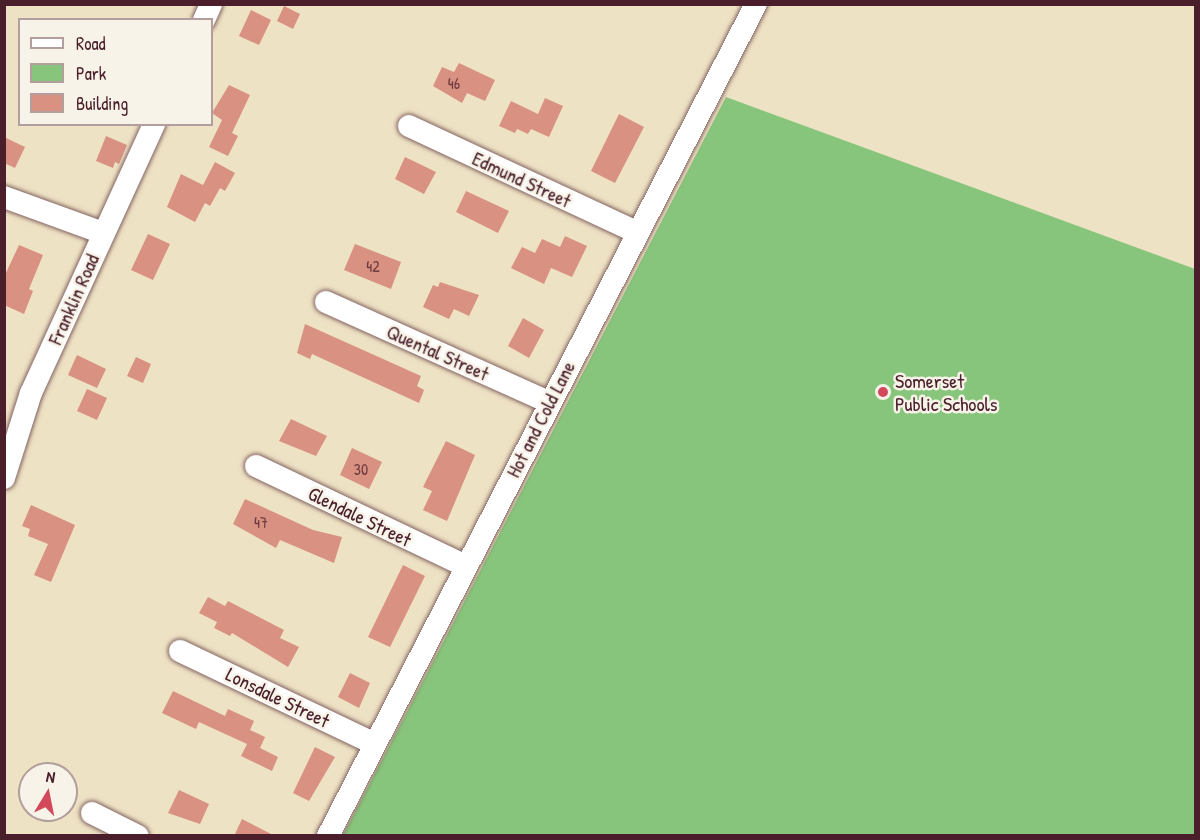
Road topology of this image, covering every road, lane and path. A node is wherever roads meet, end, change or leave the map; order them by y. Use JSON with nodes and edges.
{"nodes":[{"id":1,"x":211,"y":4,"type":"edge"},
{"id":2,"x":756,"y":4,"type":"edge"},
{"id":3,"x":205,"y":18,"type":"edge"},
{"id":4,"x":153,"y":126,"type":"edge"},
{"id":5,"x":409,"y":126,"type":"dead end"},
{"id":6,"x":4,"y":198,"type":"edge"},
{"id":7,"x":103,"y":232,"type":"junction"},
{"id":8,"x":636,"y":232,"type":"junction"},
{"id":9,"x":326,"y":302,"type":"dead end"},
{"id":10,"x":549,"y":402,"type":"junction"},
{"id":11,"x":256,"y":466,"type":"dead end"},
{"id":12,"x":4,"y":478,"type":"edge"},
{"id":13,"x":464,"y":565,"type":"junction"},
{"id":14,"x":180,"y":651,"type":"dead end"},
{"id":15,"x":375,"y":744,"type":"junction"},
{"id":16,"x":92,"y":813,"type":"dead end"},
{"id":17,"x":138,"y":836,"type":"edge"},
{"id":18,"x":328,"y":836,"type":"edge"}],
"edges":[{"from":1,"to":3,"type":"street"},
{"from":2,"to":8,"type":"street","name":"Hot and Cold Lane"},
{"from":4,"to":7,"type":"street","name":"Franklin Road"},
{"from":5,"to":8,"type":"street","name":"Edmund Street"},
{"from":6,"to":7,"type":"street"},
{"from":7,"to":12,"type":"street","name":"Franklin Road"},
{"from":8,"to":10,"type":"street","name":"Hot and Cold Lane"},
{"from":9,"to":10,"type":"street","name":"Quental Street"},
{"from":10,"to":13,"type":"street","name":"Hot and Cold Lane"},
{"from":11,"to":13,"type":"street","name":"Glendale Street"},
{"from":13,"to":15,"type":"street","name":"Hot and Cold Lane"},
{"from":14,"to":15,"type":"street","name":"Lonsdale Street"},
{"from":15,"to":18,"type":"street","name":"Hot and Cold Lane"},
{"from":16,"to":17,"type":"street"}]}
